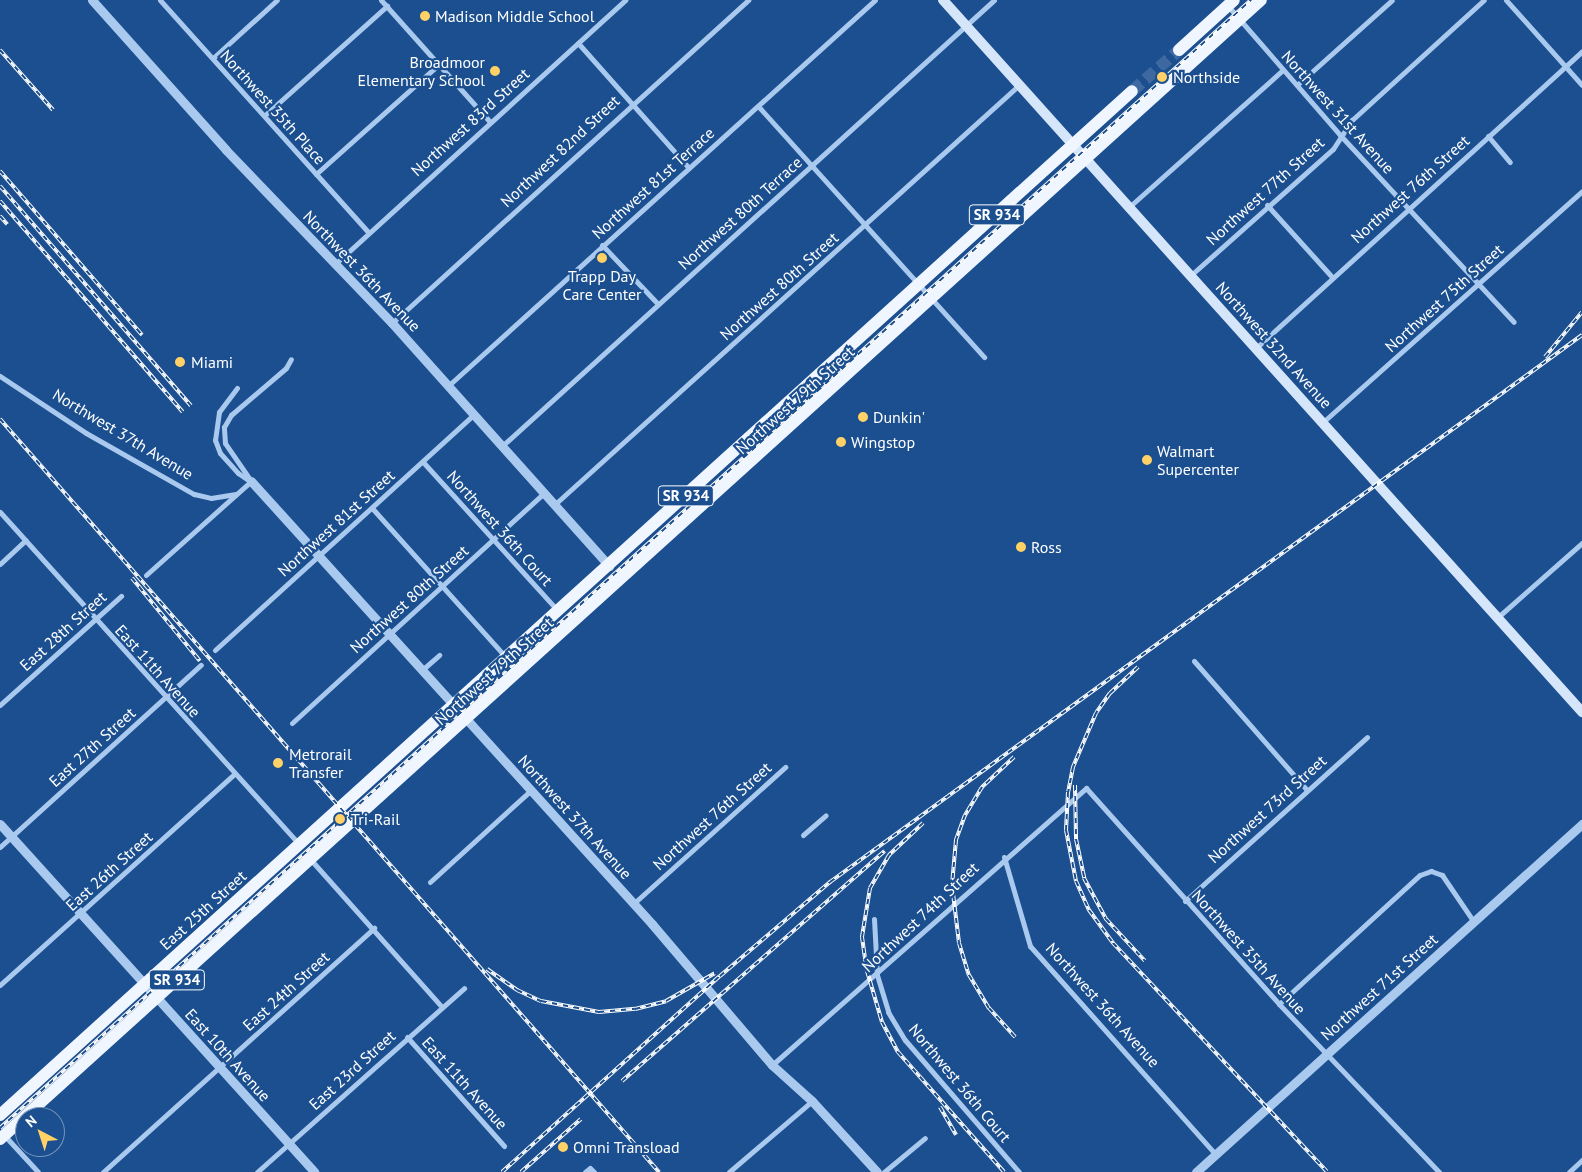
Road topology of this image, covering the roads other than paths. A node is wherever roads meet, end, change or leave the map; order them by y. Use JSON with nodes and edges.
{"nodes":[{"id":1,"x":92,"y":0,"type":"edge"},
{"id":2,"x":160,"y":0,"type":"edge"},
{"id":3,"x":382,"y":0,"type":"edge"},
{"id":4,"x":625,"y":0,"type":"edge"},
{"id":5,"x":748,"y":0,"type":"edge"},
{"id":6,"x":875,"y":0,"type":"edge"},
{"id":7,"x":943,"y":0,"type":"edge"},
{"id":8,"x":994,"y":0,"type":"edge"},
{"id":9,"x":1261,"y":0,"type":"edge"},
{"id":10,"x":1392,"y":0,"type":"edge"},
{"id":11,"x":1484,"y":0,"type":"edge"},
{"id":12,"x":1506,"y":0,"type":"edge"},
{"id":13,"x":274,"y":1,"type":"edge"},
{"id":14,"x":1231,"y":3,"type":"edge"},
{"id":15,"x":387,"y":6,"type":"junction"},
{"id":16,"x":1240,"y":20,"type":"junction"},
{"id":17,"x":966,"y":25,"type":"junction"},
{"id":18,"x":578,"y":44,"type":"junction"},
{"id":19,"x":1179,"y":50,"type":"tunnel mouth"},
{"id":20,"x":1582,"y":50,"type":"edge"},
{"id":21,"x":213,"y":58,"type":"junction"},
{"id":22,"x":439,"y":64,"type":"junction"},
{"id":23,"x":1565,"y":66,"type":"junction"},
{"id":24,"x":1283,"y":70,"type":"junction"},
{"id":25,"x":1019,"y":84,"type":"junction"},
{"id":26,"x":1297,"y":85,"type":"junction"},
{"id":27,"x":1582,"y":85,"type":"edge"},
{"id":28,"x":1132,"y":91,"type":"tunnel mouth"},
{"id":29,"x":630,"y":104,"type":"junction"},
{"id":30,"x":758,"y":106,"type":"junction"},
{"id":31,"x":265,"y":115,"type":"junction"},
{"id":32,"x":490,"y":122,"type":"junction"},
{"id":33,"x":1340,"y":135,"type":"junction"},
{"id":34,"x":1488,"y":136,"type":"junction"},
{"id":35,"x":1073,"y":144,"type":"junction"},
{"id":36,"x":1085,"y":157,"type":"junction"},
{"id":37,"x":1510,"y":162,"type":"dead end"},
{"id":38,"x":811,"y":166,"type":"junction"},
{"id":39,"x":689,"y":168,"type":"junction"},
{"id":40,"x":316,"y":174,"type":"junction"},
{"id":41,"x":1582,"y":192,"type":"edge"},
{"id":42,"x":1267,"y":205,"type":"junction"},
{"id":43,"x":1129,"y":206,"type":"junction"},
{"id":44,"x":1408,"y":208,"type":"junction"},
{"id":45,"x":865,"y":225,"type":"junction"},
{"id":46,"x":367,"y":231,"type":"junction"},
{"id":47,"x":602,"y":245,"type":"junction"},
{"id":48,"x":334,"y":264,"type":"junction"},
{"id":49,"x":1191,"y":275,"type":"junction"},
{"id":50,"x":1332,"y":277,"type":"junction"},
{"id":51,"x":1479,"y":284,"type":"junction"},
{"id":52,"x":920,"y":286,"type":"junction"},
{"id":53,"x":931,"y":299,"type":"junction"},
{"id":54,"x":658,"y":304,"type":"junction"},
{"id":55,"x":1514,"y":322,"type":"dead end"},
{"id":56,"x":392,"y":323,"type":"junction"},
{"id":57,"x":1256,"y":348,"type":"junction"},
{"id":58,"x":984,"y":357,"type":"dead end"},
{"id":59,"x":291,"y":359,"type":"dead end"},
{"id":60,"x":0,"y":376,"type":"edge"},
{"id":61,"x":449,"y":385,"type":"junction"},
{"id":62,"x":238,"y":388,"type":"dead end"},
{"id":63,"x":474,"y":414,"type":"junction"},
{"id":64,"x":1323,"y":422,"type":"junction"},
{"id":65,"x":502,"y":446,"type":"junction"},
{"id":66,"x":423,"y":462,"type":"junction"},
{"id":67,"x":250,"y":481,"type":"junction"},
{"id":68,"x":544,"y":493,"type":"junction"},
{"id":69,"x":236,"y":494,"type":"junction"},
{"id":70,"x":554,"y":505,"type":"junction"},
{"id":71,"x":372,"y":508,"type":"junction"},
{"id":72,"x":0,"y":512,"type":"edge"},
{"id":73,"x":494,"y":539,"type":"junction"},
{"id":74,"x":26,"y":540,"type":"junction"},
{"id":75,"x":1582,"y":543,"type":"edge"},
{"id":76,"x":318,"y":556,"type":"junction"},
{"id":77,"x":0,"y":564,"type":"edge"},
{"id":78,"x":609,"y":566,"type":"junction"},
{"id":79,"x":146,"y":575,"type":"dead end"},
{"id":80,"x":442,"y":587,"type":"junction"},
{"id":81,"x":121,"y":596,"type":"dead end"},
{"id":82,"x":558,"y":612,"type":"junction"},
{"id":83,"x":1498,"y":617,"type":"junction"},
{"id":84,"x":96,"y":619,"type":"junction"},
{"id":85,"x":389,"y":634,"type":"junction"},
{"id":86,"x":215,"y":650,"type":"dead end"},
{"id":87,"x":439,"y":655,"type":"dead end"},
{"id":88,"x":508,"y":658,"type":"junction"},
{"id":89,"x":1194,"y":661,"type":"dead end"},
{"id":90,"x":201,"y":665,"type":"dead end"},
{"id":91,"x":422,"y":670,"type":"junction"},
{"id":92,"x":165,"y":698,"type":"junction"},
{"id":93,"x":0,"y":705,"type":"edge"},
{"id":94,"x":454,"y":706,"type":"junction"},
{"id":95,"x":1582,"y":712,"type":"edge"},
{"id":96,"x":467,"y":720,"type":"junction"},
{"id":97,"x":292,"y":723,"type":"dead end"},
{"id":98,"x":1367,"y":737,"type":"dead end"},
{"id":99,"x":785,"y":768,"type":"dead end"},
{"id":100,"x":234,"y":774,"type":"junction"},
{"id":101,"x":1086,"y":788,"type":"joint"},
{"id":102,"x":1306,"y":789,"type":"junction"},
{"id":103,"x":531,"y":790,"type":"junction"},
{"id":104,"x":338,"y":810,"type":"joint"},
{"id":105,"x":826,"y":815,"type":"dead end"},
{"id":106,"x":0,"y":824,"type":"edge"},
{"id":107,"x":1582,"y":824,"type":"edge"},
{"id":108,"x":803,"y":835,"type":"dead end"},
{"id":109,"x":11,"y":837,"type":"junction"},
{"id":110,"x":299,"y":845,"type":"junction"},
{"id":111,"x":0,"y":847,"type":"edge"},
{"id":112,"x":1004,"y":857,"type":"junction"},
{"id":113,"x":310,"y":859,"type":"junction"},
{"id":114,"x":430,"y":882,"type":"dead end"},
{"id":115,"x":239,"y":900,"type":"junction"},
{"id":116,"x":1185,"y":901,"type":"junction"},
{"id":117,"x":634,"y":904,"type":"junction"},
{"id":118,"x":82,"y":913,"type":"junction"},
{"id":119,"x":251,"y":913,"type":"junction"},
{"id":120,"x":874,"y":919,"type":"dead end"},
{"id":121,"x":1474,"y":922,"type":"junction"},
{"id":122,"x":374,"y":928,"type":"junction"},
{"id":123,"x":877,"y":975,"type":"junction"},
{"id":124,"x":145,"y":984,"type":"junction"},
{"id":125,"x":0,"y":985,"type":"edge"},
{"id":126,"x":464,"y":988,"type":"dead end"},
{"id":127,"x":157,"y":998,"type":"junction"},
{"id":128,"x":1279,"y":1004,"type":"junction"},
{"id":129,"x":442,"y":1007,"type":"junction"},
{"id":130,"x":407,"y":1037,"type":"junction"},
{"id":131,"x":1326,"y":1054,"type":"junction"},
{"id":132,"x":772,"y":1065,"type":"junction"},
{"id":133,"x":220,"y":1069,"type":"junction"},
{"id":134,"x":812,"y":1101,"type":"junction"},
{"id":135,"x":0,"y":1115,"type":"edge"},
{"id":136,"x":1,"y":1135,"type":"edge"},
{"id":137,"x":925,"y":1138,"type":"dead end"},
{"id":138,"x":288,"y":1144,"type":"junction"},
{"id":139,"x":504,"y":1146,"type":"dead end"},
{"id":140,"x":1215,"y":1154,"type":"junction"},
{"id":141,"x":1582,"y":1160,"type":"edge"},
{"id":142,"x":592,"y":1170,"type":"edge"},
{"id":143,"x":38,"y":1172,"type":"edge"},
{"id":144,"x":102,"y":1172,"type":"edge"},
{"id":145,"x":257,"y":1172,"type":"edge"},
{"id":146,"x":314,"y":1172,"type":"edge"},
{"id":147,"x":585,"y":1172,"type":"edge"},
{"id":148,"x":729,"y":1172,"type":"edge"},
{"id":149,"x":877,"y":1172,"type":"edge"},
{"id":150,"x":884,"y":1172,"type":"edge"},
{"id":151,"x":1019,"y":1172,"type":"edge"},
{"id":152,"x":1196,"y":1172,"type":"edge"},
{"id":153,"x":1439,"y":1172,"type":"edge"},
{"id":154,"x":1569,"y":1172,"type":"edge"}],
"edges":[{"from":1,"to":48,"type":"street","name":"Northwest 36th Avenue"},
{"from":2,"to":21,"type":"street","name":"Northwest 35th Place"},
{"from":3,"to":15,"type":"street"},
{"from":4,"to":18,"type":"street","name":"Northwest 83rd Street"},
{"from":5,"to":29,"type":"street","name":"Northwest 82nd Street"},
{"from":6,"to":30,"type":"street","name":"Northwest 81st Terrace"},
{"from":7,"to":17,"type":"main road","name":"Northwest 32nd Avenue"},
{"from":8,"to":17,"type":"street","name":"Northwest 80th Terrace"},
{"from":9,"to":16,"type":"main road","name":"Northwest 79th Street","number":"SR 934"},
{"from":10,"to":26,"type":"street"},
{"from":11,"to":33,"type":"street","name":"Northwest 77th Street"},
{"from":12,"to":23,"type":"street"},
{"from":13,"to":21,"type":"street"},
{"from":14,"to":16,"type":"street","name":"Northwest 31st Avenue"},
{"from":14,"to":19,"type":"main road"},
{"from":15,"to":22,"type":"street"},
{"from":15,"to":31,"type":"street"},
{"from":16,"to":24,"type":"street","name":"Northwest 31st Avenue"},
{"from":16,"to":36,"type":"main road","name":"Northwest 79th Street","number":"SR 934"},
{"from":17,"to":25,"type":"main road","name":"Northwest 32nd Avenue"},
{"from":17,"to":38,"type":"street","name":"Northwest 80th Terrace"},
{"from":18,"to":29,"type":"street"},
{"from":18,"to":32,"type":"street","name":"Northwest 83rd Street"},
{"from":20,"to":23,"type":"street","name":"Northwest 76th Street"},
{"from":21,"to":31,"type":"street","name":"Northwest 35th Place"},
{"from":22,"to":32,"type":"street"},
{"from":22,"to":40,"type":"street"},
{"from":23,"to":27,"type":"street"},
{"from":23,"to":34,"type":"street","name":"Northwest 76th Street"},
{"from":24,"to":26,"type":"street","name":"Northwest 31st Avenue"},
{"from":24,"to":43,"type":"street"},
{"from":25,"to":35,"type":"main road","name":"Northwest 32nd Avenue"},
{"from":25,"to":45,"type":"street","name":"Northwest 80th Street"},
{"from":26,"to":33,"type":"street","name":"Northwest 31st Avenue"},
{"from":28,"to":35,"type":"main road","name":"Northwest 79th Street","number":"SR 934"},
{"from":29,"to":39,"type":"street"},
{"from":29,"to":56,"type":"street","name":"Northwest 82nd Street"},
{"from":30,"to":38,"type":"street"},
{"from":30,"to":39,"type":"street","name":"Northwest 81st Terrace"},
{"from":31,"to":40,"type":"street","name":"Northwest 35th Place"},
{"from":32,"to":46,"type":"street","name":"Northwest 83rd Street"},
{"from":33,"to":42,"type":"street","name":"Northwest 77th Street"},
{"from":33,"to":44,"type":"street","name":"Northwest 31st Avenue"},
{"from":34,"to":37,"type":"street"},
{"from":34,"to":44,"type":"street","name":"Northwest 76th Street"},
{"from":35,"to":36,"type":"main road","name":"Northwest 32nd Avenue"},
{"from":35,"to":52,"type":"main road","name":"Northwest 79th Street","number":"SR 934"},
{"from":36,"to":43,"type":"main road","name":"Northwest 32nd Avenue"},
{"from":36,"to":53,"type":"main road","name":"Northwest 79th Street","number":"SR 934"},
{"from":38,"to":45,"type":"street"},
{"from":38,"to":54,"type":"street","name":"Northwest 80th Terrace"},
{"from":39,"to":47,"type":"street","name":"Northwest 81st Terrace"},
{"from":40,"to":46,"type":"street","name":"Northwest 35th Place"},
{"from":41,"to":51,"type":"street","name":"Northwest 75th Street"},
{"from":42,"to":49,"type":"street","name":"Northwest 77th Street"},
{"from":42,"to":50,"type":"street"},
{"from":43,"to":49,"type":"main road","name":"Northwest 32nd Avenue"},
{"from":44,"to":50,"type":"street","name":"Northwest 76th Street"},
{"from":44,"to":51,"type":"street","name":"Northwest 31st Avenue"},
{"from":45,"to":52,"type":"street"},
{"from":45,"to":70,"type":"street","name":"Northwest 80th Street"},
{"from":46,"to":48,"type":"street","name":"Northwest 83rd Street"},
{"from":47,"to":54,"type":"street"},
{"from":47,"to":61,"type":"street","name":"Northwest 81st Terrace"},
{"from":48,"to":56,"type":"street","name":"Northwest 36th Avenue"},
{"from":49,"to":57,"type":"main road","name":"Northwest 32nd Avenue"},
{"from":50,"to":57,"type":"street","name":"Northwest 76th Street"},
{"from":51,"to":55,"type":"street","name":"Northwest 31st Avenue"},
{"from":51,"to":64,"type":"street","name":"Northwest 75th Street"},
{"from":52,"to":53,"type":"street"},
{"from":52,"to":78,"type":"main road","name":"Northwest 79th Street","number":"SR 934"},
{"from":53,"to":58,"type":"street"},
{"from":53,"to":96,"type":"main road","name":"Northwest 79th Street","number":"SR 934"},
{"from":54,"to":65,"type":"street","name":"Northwest 80th Terrace"},
{"from":56,"to":61,"type":"street","name":"Northwest 36th Avenue"},
{"from":57,"to":64,"type":"main road","name":"Northwest 32nd Avenue"},
{"from":59,"to":67,"type":"street","name":"Northwest 37th Avenue"},
{"from":60,"to":69,"type":"street","name":"Northwest 37th Avenue"},
{"from":61,"to":63,"type":"street","name":"Northwest 36th Avenue"},
{"from":62,"to":67,"type":"street","name":"Northwest 37th Avenue"},
{"from":63,"to":65,"type":"street","name":"Northwest 36th Avenue"},
{"from":63,"to":66,"type":"street","name":"Northwest 81st Street"},
{"from":64,"to":83,"type":"main road","name":"Northwest 32nd Avenue"},
{"from":65,"to":68,"type":"street","name":"Northwest 36th Avenue"},
{"from":66,"to":71,"type":"street","name":"Northwest 81st Street"},
{"from":66,"to":73,"type":"street","name":"Northwest 36th Court"},
{"from":67,"to":69,"type":"street"},
{"from":67,"to":76,"type":"street","name":"Northwest 37th Avenue"},
{"from":68,"to":70,"type":"street","name":"Northwest 36th Avenue"},
{"from":68,"to":73,"type":"street","name":"Northwest 80th Street"},
{"from":69,"to":79,"type":"street"},
{"from":70,"to":78,"type":"street","name":"Northwest 36th Avenue"},
{"from":71,"to":76,"type":"street","name":"Northwest 81st Street"},
{"from":71,"to":80,"type":"street"},
{"from":72,"to":74,"type":"street","name":"East 11th Avenue"},
{"from":73,"to":80,"type":"street","name":"Northwest 80th Street"},
{"from":73,"to":82,"type":"street","name":"Northwest 36th Court"},
{"from":74,"to":77,"type":"street"},
{"from":74,"to":84,"type":"street","name":"East 11th Avenue"},
{"from":75,"to":83,"type":"street"},
{"from":76,"to":85,"type":"street","name":"Northwest 37th Avenue"},
{"from":76,"to":86,"type":"street","name":"Northwest 81st Street"},
{"from":78,"to":82,"type":"main road","name":"Northwest 79th Street","number":"SR 934"},
{"from":80,"to":85,"type":"street","name":"Northwest 80th Street"},
{"from":80,"to":88,"type":"street"},
{"from":81,"to":84,"type":"street","name":"East 28th Street"},
{"from":82,"to":88,"type":"main road","name":"Northwest 79th Street","number":"SR 934"},
{"from":83,"to":95,"type":"main road","name":"Northwest 32nd Avenue"},
{"from":84,"to":92,"type":"street","name":"East 11th Avenue"},
{"from":84,"to":93,"type":"street","name":"East 28th Street"},
{"from":85,"to":91,"type":"street","name":"Northwest 37th Avenue"},
{"from":85,"to":97,"type":"street","name":"Northwest 80th Street"},
{"from":87,"to":91,"type":"street"},
{"from":88,"to":94,"type":"main road","name":"Northwest 79th Street","number":"SR 934"},
{"from":89,"to":102,"type":"street"},
{"from":90,"to":92,"type":"street","name":"East 27th Street"},
{"from":91,"to":94,"type":"street","name":"Northwest 37th Avenue"},
{"from":92,"to":100,"type":"street","name":"East 11th Avenue"},
{"from":92,"to":109,"type":"street","name":"East 27th Street"},
{"from":94,"to":96,"type":"street","name":"Northwest 37th Avenue"},
{"from":94,"to":104,"type":"main road","name":"Northwest 79th Street","number":"SR 934"},
{"from":96,"to":103,"type":"street","name":"Northwest 37th Avenue"},
{"from":96,"to":113,"type":"main road","name":"Northwest 79th Street","number":"SR 934"},
{"from":98,"to":102,"type":"street","name":"Northwest 73rd Street"},
{"from":99,"to":117,"type":"street","name":"Northwest 76th Street"},
{"from":100,"to":110,"type":"street","name":"East 11th Avenue"},
{"from":100,"to":118,"type":"street","name":"East 26th Street"},
{"from":101,"to":112,"type":"street","name":"Northwest 74th Street"},
{"from":101,"to":116,"type":"street","name":"Northwest 35th Avenue"},
{"from":102,"to":116,"type":"street","name":"Northwest 73rd Street"},
{"from":103,"to":114,"type":"street"},
{"from":103,"to":117,"type":"street","name":"Northwest 37th Avenue"},
{"from":104,"to":110,"type":"main road","name":"East 25th Street","number":"SR 934"},
{"from":105,"to":108,"type":"street"},
{"from":106,"to":109,"type":"street","name":"East 10th Avenue"},
{"from":107,"to":121,"type":"street","name":"Northwest 71st Street"},
{"from":109,"to":111,"type":"street","name":"East 27th Street"},
{"from":109,"to":118,"type":"street","name":"East 10th Avenue"},
{"from":110,"to":115,"type":"main road","name":"East 25th Street","number":"SR 934"},
{"from":112,"to":123,"type":"street","name":"Northwest 74th Street"},
{"from":112,"to":140,"type":"street","name":"Northwest 36th Avenue"},
{"from":113,"to":119,"type":"main road","number":"SR 934"},
{"from":113,"to":122,"type":"street"},
{"from":115,"to":119,"type":"main road"},
{"from":115,"to":124,"type":"main road","name":"East 25th Street","number":"SR 934"},
{"from":116,"to":128,"type":"street","name":"Northwest 35th Avenue"},
{"from":117,"to":132,"type":"street","name":"Northwest 37th Avenue"},
{"from":118,"to":124,"type":"street","name":"East 10th Avenue"},
{"from":118,"to":125,"type":"street","name":"East 26th Street"},
{"from":119,"to":127,"type":"main road","number":"SR 934"},
{"from":120,"to":123,"type":"street","name":"Northwest 36th Court"},
{"from":121,"to":128,"type":"street"},
{"from":121,"to":131,"type":"street","name":"Northwest 71st Street"},
{"from":122,"to":129,"type":"street"},
{"from":122,"to":133,"type":"street","name":"East 24th Street"},
{"from":123,"to":132,"type":"street","name":"Northwest 74th Street"},
{"from":123,"to":151,"type":"street","name":"Northwest 36th Court"},
{"from":124,"to":127,"type":"street","name":"East 10th Avenue"},
{"from":124,"to":135,"type":"main road","name":"East 25th Street","number":"SR 934"},
{"from":126,"to":129,"type":"street","name":"East 23rd Street"},
{"from":127,"to":133,"type":"street","name":"East 10th Avenue"},
{"from":127,"to":136,"type":"main road","number":"SR 934"},
{"from":128,"to":131,"type":"street","name":"Northwest 35th Avenue"},
{"from":129,"to":130,"type":"street","name":"East 23rd Street"},
{"from":130,"to":138,"type":"street","name":"East 23rd Street"},
{"from":130,"to":139,"type":"street","name":"East 11th Avenue"},
{"from":131,"to":140,"type":"street","name":"Northwest 71st Street"},
{"from":131,"to":153,"type":"street","name":"Northwest 35th Avenue"},
{"from":132,"to":134,"type":"street","name":"Northwest 37th Avenue"},
{"from":133,"to":138,"type":"street","name":"East 10th Avenue"},
{"from":133,"to":144,"type":"street","name":"East 24th Street"},
{"from":134,"to":148,"type":"street"},
{"from":134,"to":149,"type":"street","name":"Northwest 37th Avenue"},
{"from":136,"to":143,"type":"street"},
{"from":137,"to":150,"type":"street"},
{"from":138,"to":145,"type":"street","name":"East 23rd Street"},
{"from":138,"to":146,"type":"street","name":"East 10th Avenue"},
{"from":140,"to":152,"type":"street","name":"Northwest 71st Street"},
{"from":141,"to":154,"type":"street"},
{"from":142,"to":147,"type":"street"}]}
